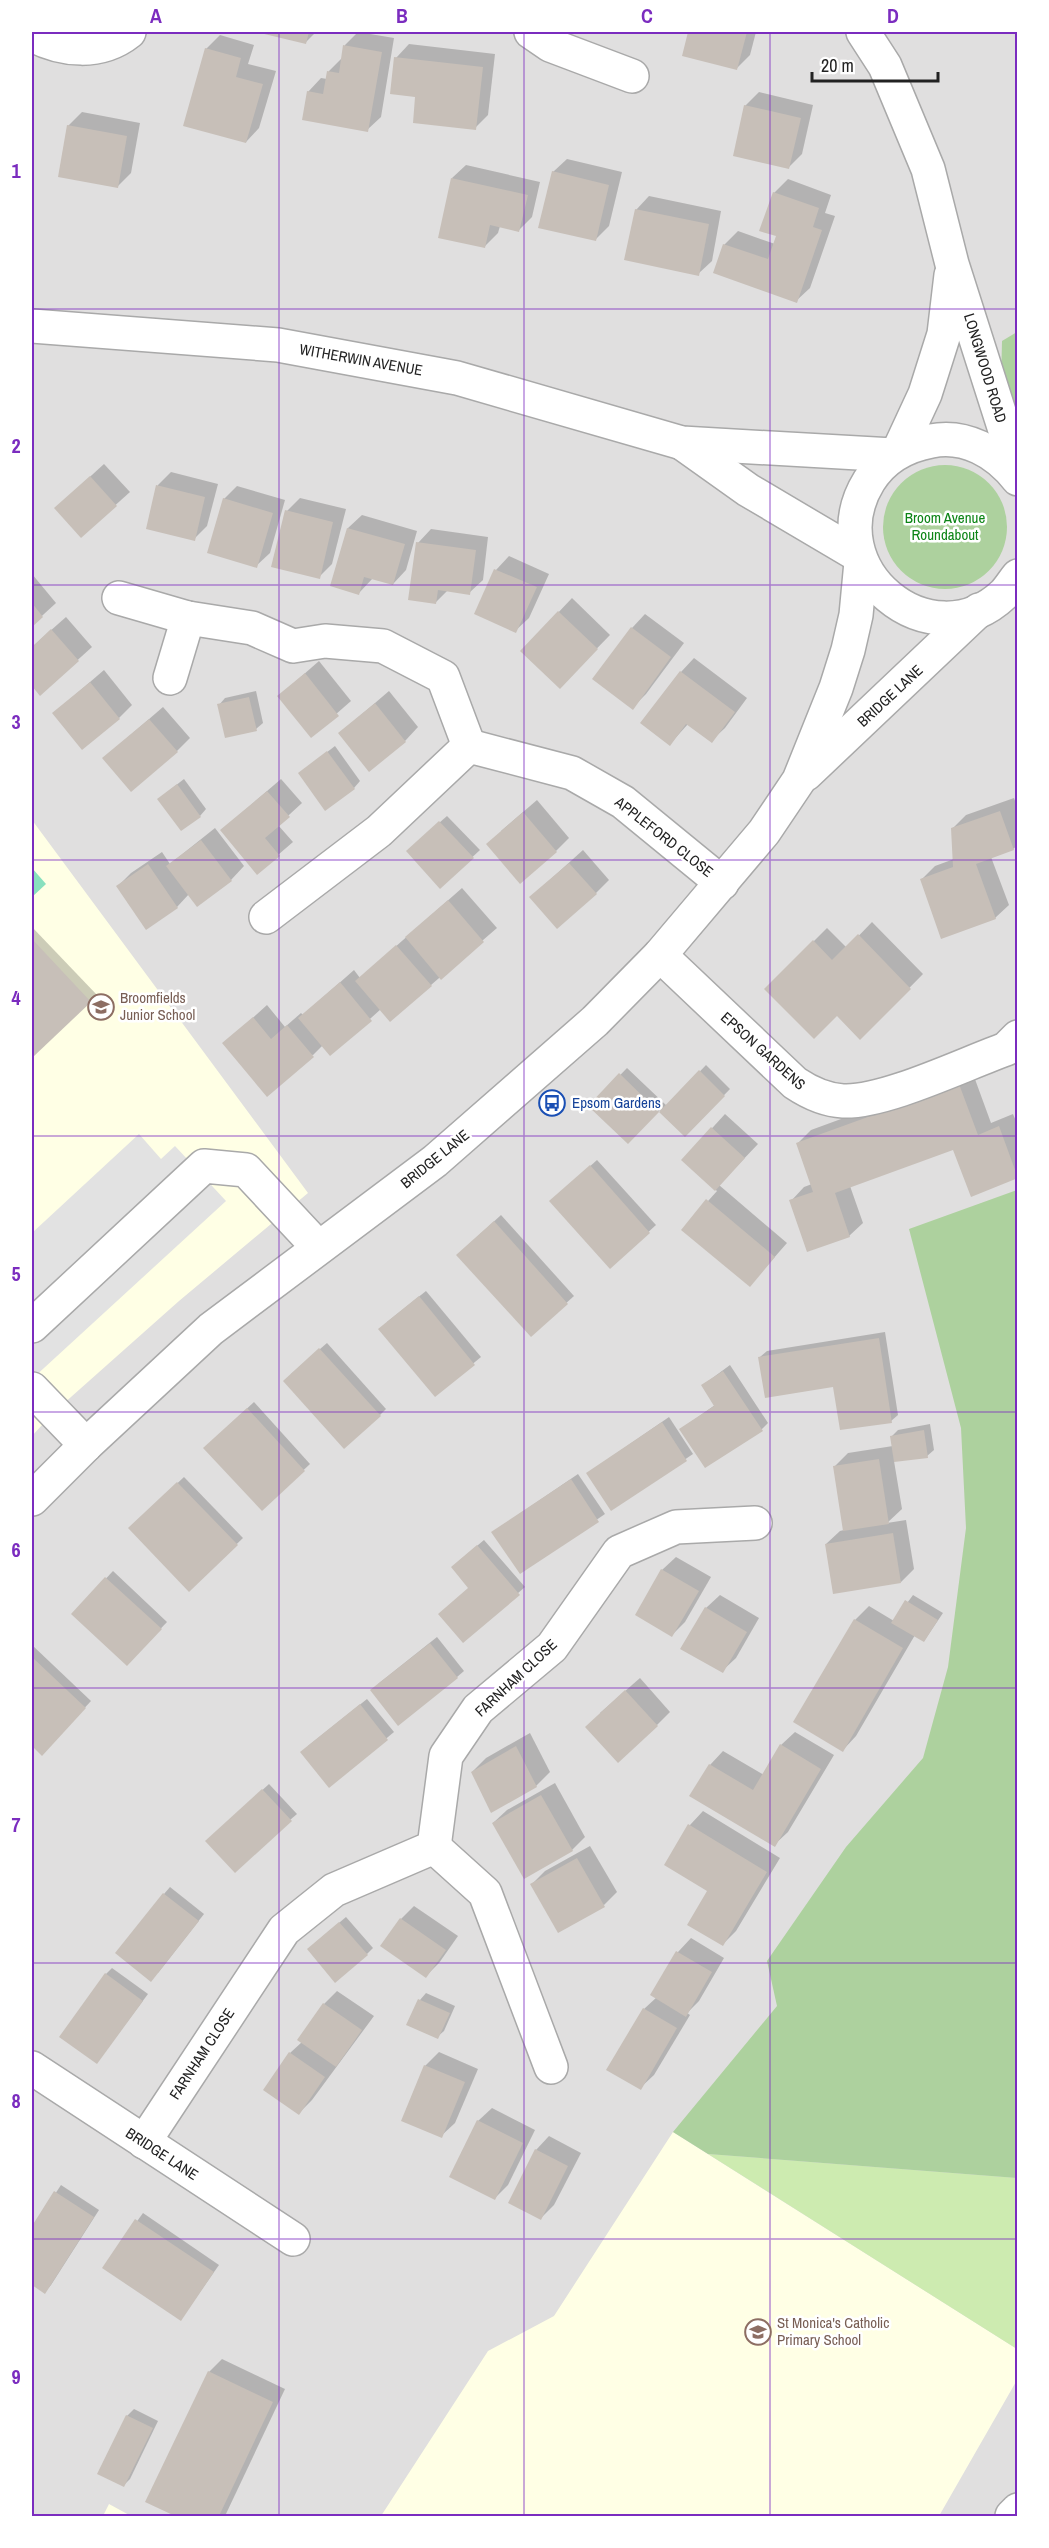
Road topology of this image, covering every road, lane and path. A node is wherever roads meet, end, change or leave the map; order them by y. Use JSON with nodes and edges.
{"nodes":[{"id":1,"x":129,"y":32,"type":"edge"},
{"id":2,"x":531,"y":32,"type":"edge"},
{"id":3,"x":863,"y":32,"type":"edge"},
{"id":4,"x":32,"y":36,"type":"edge"},
{"id":5,"x":632,"y":76,"type":"dead end"},
{"id":6,"x":952,"y":264,"type":"junction"},
{"id":7,"x":32,"y":326,"type":"edge"},
{"id":8,"x":682,"y":444,"type":"junction"},
{"id":9,"x":896,"y":452,"type":"junction"},
{"id":10,"x":1017,"y":471,"type":"edge"},
{"id":11,"x":1017,"y":479,"type":"edge"},
{"id":12,"x":860,"y":558,"type":"junction"},
{"id":13,"x":1017,"y":576,"type":"edge"},
{"id":14,"x":119,"y":598,"type":"dead end"},
{"id":15,"x":996,"y":606,"type":"edge"},
{"id":16,"x":188,"y":618,"type":"junction"},
{"id":17,"x":170,"y":678,"type":"dead end"},
{"id":18,"x":469,"y":746,"type":"junction"},
{"id":19,"x":799,"y":780,"type":"junction"},
{"id":20,"x":722,"y":883,"type":"junction"},
{"id":21,"x":266,"y":917,"type":"dead end"},
{"id":22,"x":660,"y":955,"type":"junction"},
{"id":23,"x":1017,"y":1037,"type":"edge"},
{"id":24,"x":318,"y":1247,"type":"junction"},
{"id":25,"x":32,"y":1326,"type":"edge"},
{"id":26,"x":32,"y":1389,"type":"edge"},
{"id":27,"x":86,"y":1445,"type":"junction"},
{"id":28,"x":32,"y":1499,"type":"edge"},
{"id":29,"x":755,"y":1523,"type":"dead end"},
{"id":30,"x":434,"y":1847,"type":"junction"},
{"id":31,"x":551,"y":2067,"type":"dead end"},
{"id":32,"x":32,"y":2068,"type":"edge"},
{"id":33,"x":144,"y":2142,"type":"junction"},
{"id":34,"x":293,"y":2239,"type":"dead end"},
{"id":35,"x":1017,"y":2510,"type":"edge"},
{"id":36,"x":1012,"y":2517,"type":"edge"}],
"edges":[{"from":1,"to":4,"type":"street"},
{"from":2,"to":5,"type":"street"},
{"from":3,"to":6,"type":"street","name":"LONGWOOD ROAD"},
{"from":6,"to":9,"type":"street","name":"LONGWOOD ROAD"},
{"from":6,"to":10,"type":"street","name":"LONGWOOD ROAD"},
{"from":7,"to":8,"type":"street","name":"WITHERWIN AVENUE"},
{"from":8,"to":9,"type":"street","name":"WITHERWIN AVENUE"},
{"from":8,"to":12,"type":"street","name":"WITHERWIN AVENUE"},
{"from":9,"to":11,"type":"street"},
{"from":9,"to":12,"type":"street"},
{"from":12,"to":15,"type":"street"},
{"from":12,"to":19,"type":"street","name":"BRIDGE LANE"},
{"from":13,"to":15,"type":"street"},
{"from":14,"to":16,"type":"street"},
{"from":15,"to":19,"type":"street","name":"BRIDGE LANE"},
{"from":16,"to":17,"type":"street"},
{"from":16,"to":18,"type":"street"},
{"from":18,"to":20,"type":"street","name":"APPLEFORD CLOSE"},
{"from":18,"to":21,"type":"street"},
{"from":19,"to":20,"type":"street","name":"BRIDGE LANE"},
{"from":20,"to":22,"type":"street","name":"BRIDGE LANE"},
{"from":22,"to":23,"type":"street","name":"EPSON GARDENS"},
{"from":22,"to":24,"type":"street","name":"BRIDGE LANE"},
{"from":24,"to":25,"type":"street"},
{"from":24,"to":27,"type":"street","name":"BRIDGE LANE"},
{"from":26,"to":27,"type":"street"},
{"from":27,"to":28,"type":"street","name":"BRIDGE LANE"},
{"from":29,"to":30,"type":"street","name":"FARNHAM CLOSE"},
{"from":30,"to":31,"type":"street"},
{"from":30,"to":33,"type":"street","name":"FARNHAM CLOSE"},
{"from":32,"to":33,"type":"street","name":"BRIDGE LANE"},
{"from":33,"to":34,"type":"street","name":"BRIDGE LANE"},
{"from":35,"to":36,"type":"street"}]}
